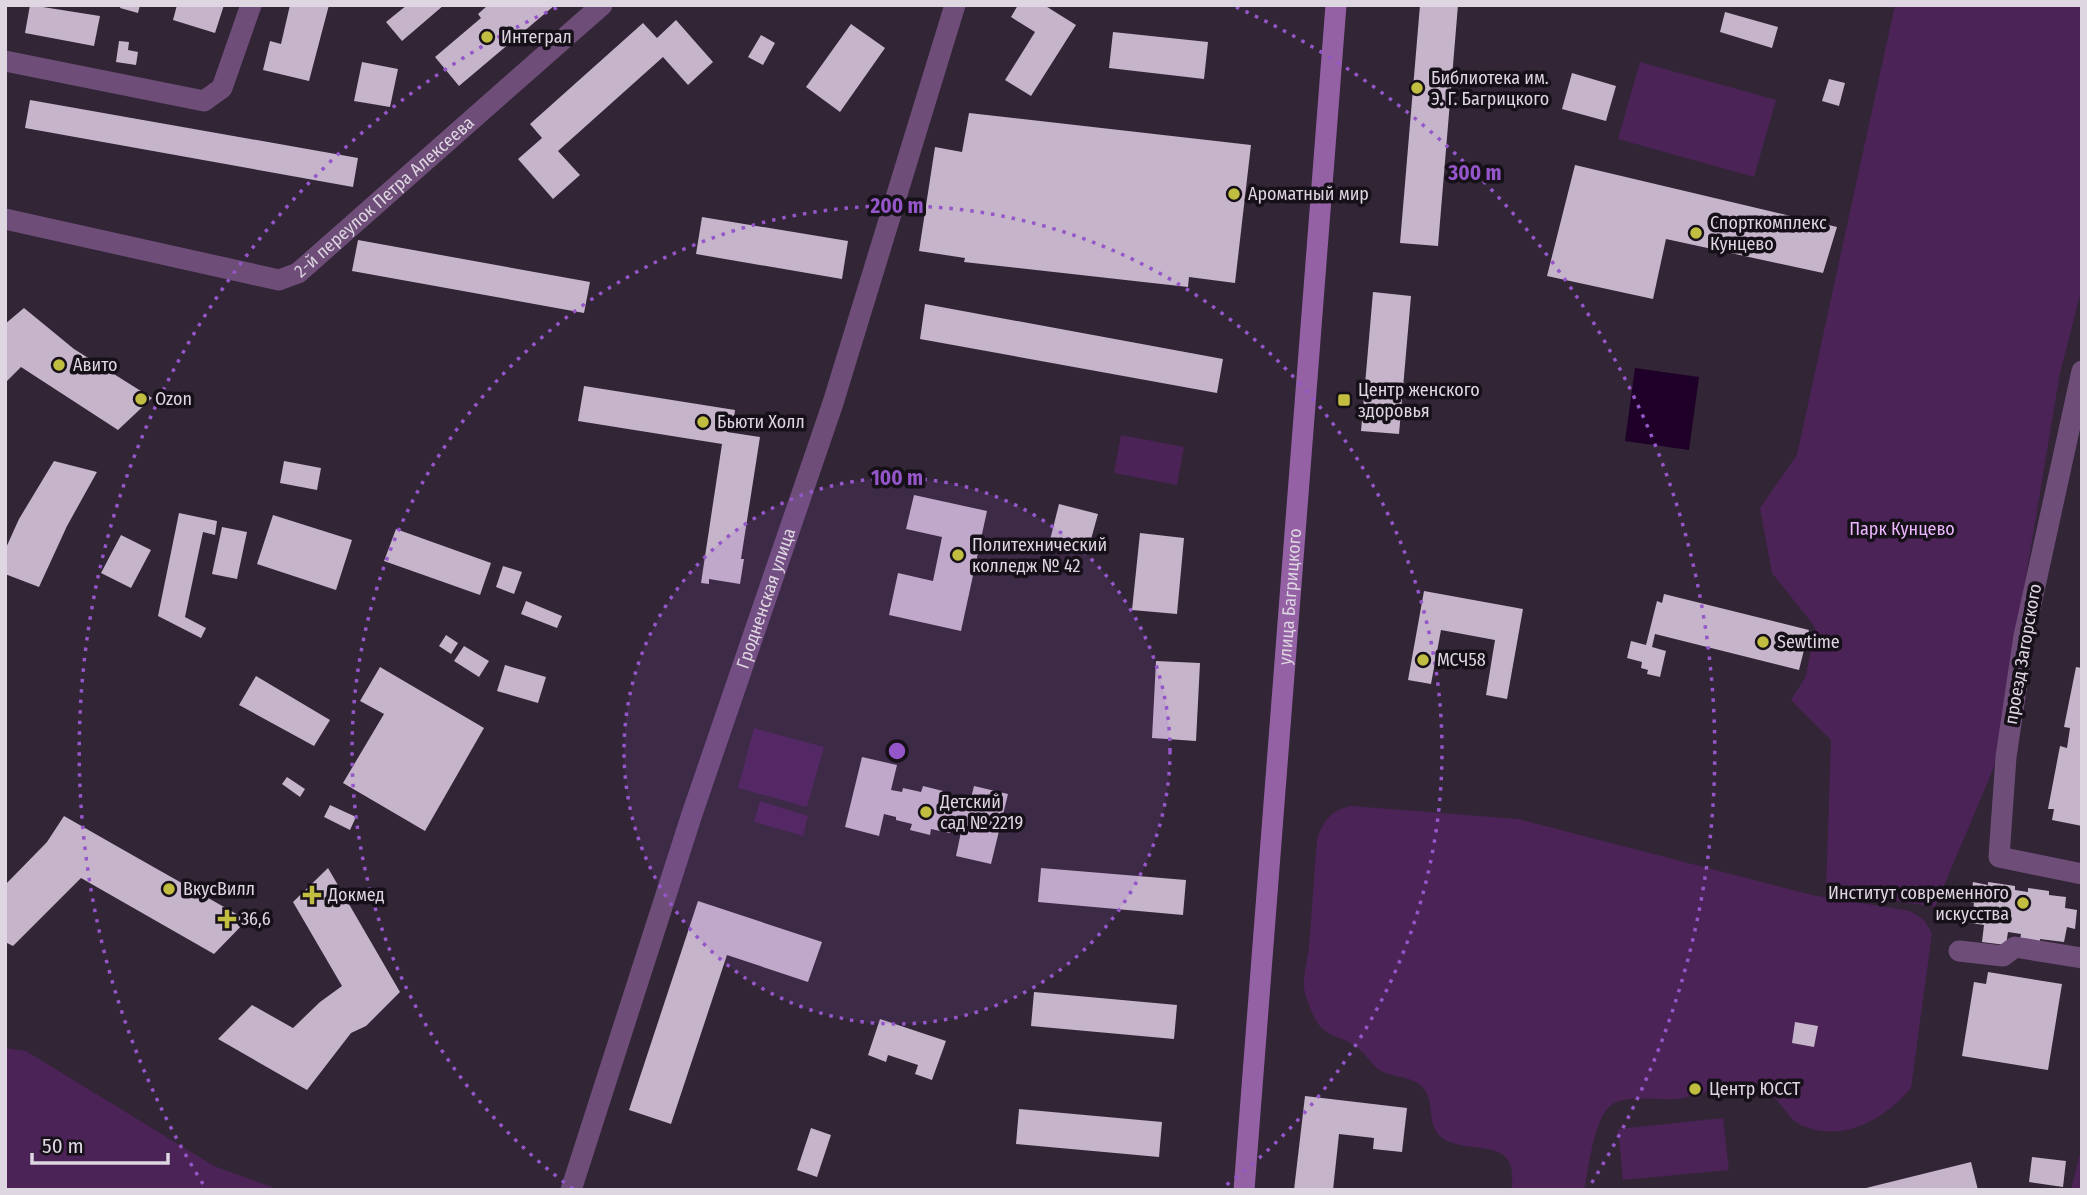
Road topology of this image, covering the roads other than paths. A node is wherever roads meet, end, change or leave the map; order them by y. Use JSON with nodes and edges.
{"nodes":[{"id":1,"x":251,"y":5,"type":"edge"},
{"id":2,"x":602,"y":5,"type":"edge"},
{"id":3,"x":955,"y":5,"type":"edge"},
{"id":4,"x":1336,"y":5,"type":"edge"},
{"id":5,"x":5,"y":61,"type":"edge"},
{"id":6,"x":5,"y":219,"type":"edge"},
{"id":7,"x":2082,"y":371,"type":"edge"},
{"id":8,"x":2082,"y":874,"type":"edge"},
{"id":9,"x":1959,"y":951,"type":"dead end"},
{"id":10,"x":2082,"y":958,"type":"edge"},
{"id":11,"x":571,"y":1190,"type":"edge"},
{"id":12,"x":1244,"y":1190,"type":"edge"}],
"edges":[{"from":1,"to":5,"type":"street"},
{"from":2,"to":6,"type":"street","name":"2-й переулок Петра Алексеева"},
{"from":3,"to":11,"type":"street","name":"Гродненская улица"},
{"from":4,"to":12,"type":"street","name":"улица Багрицкого"},
{"from":7,"to":8,"type":"street","name":"проезд Загорского"},
{"from":9,"to":10,"type":"street"}]}
